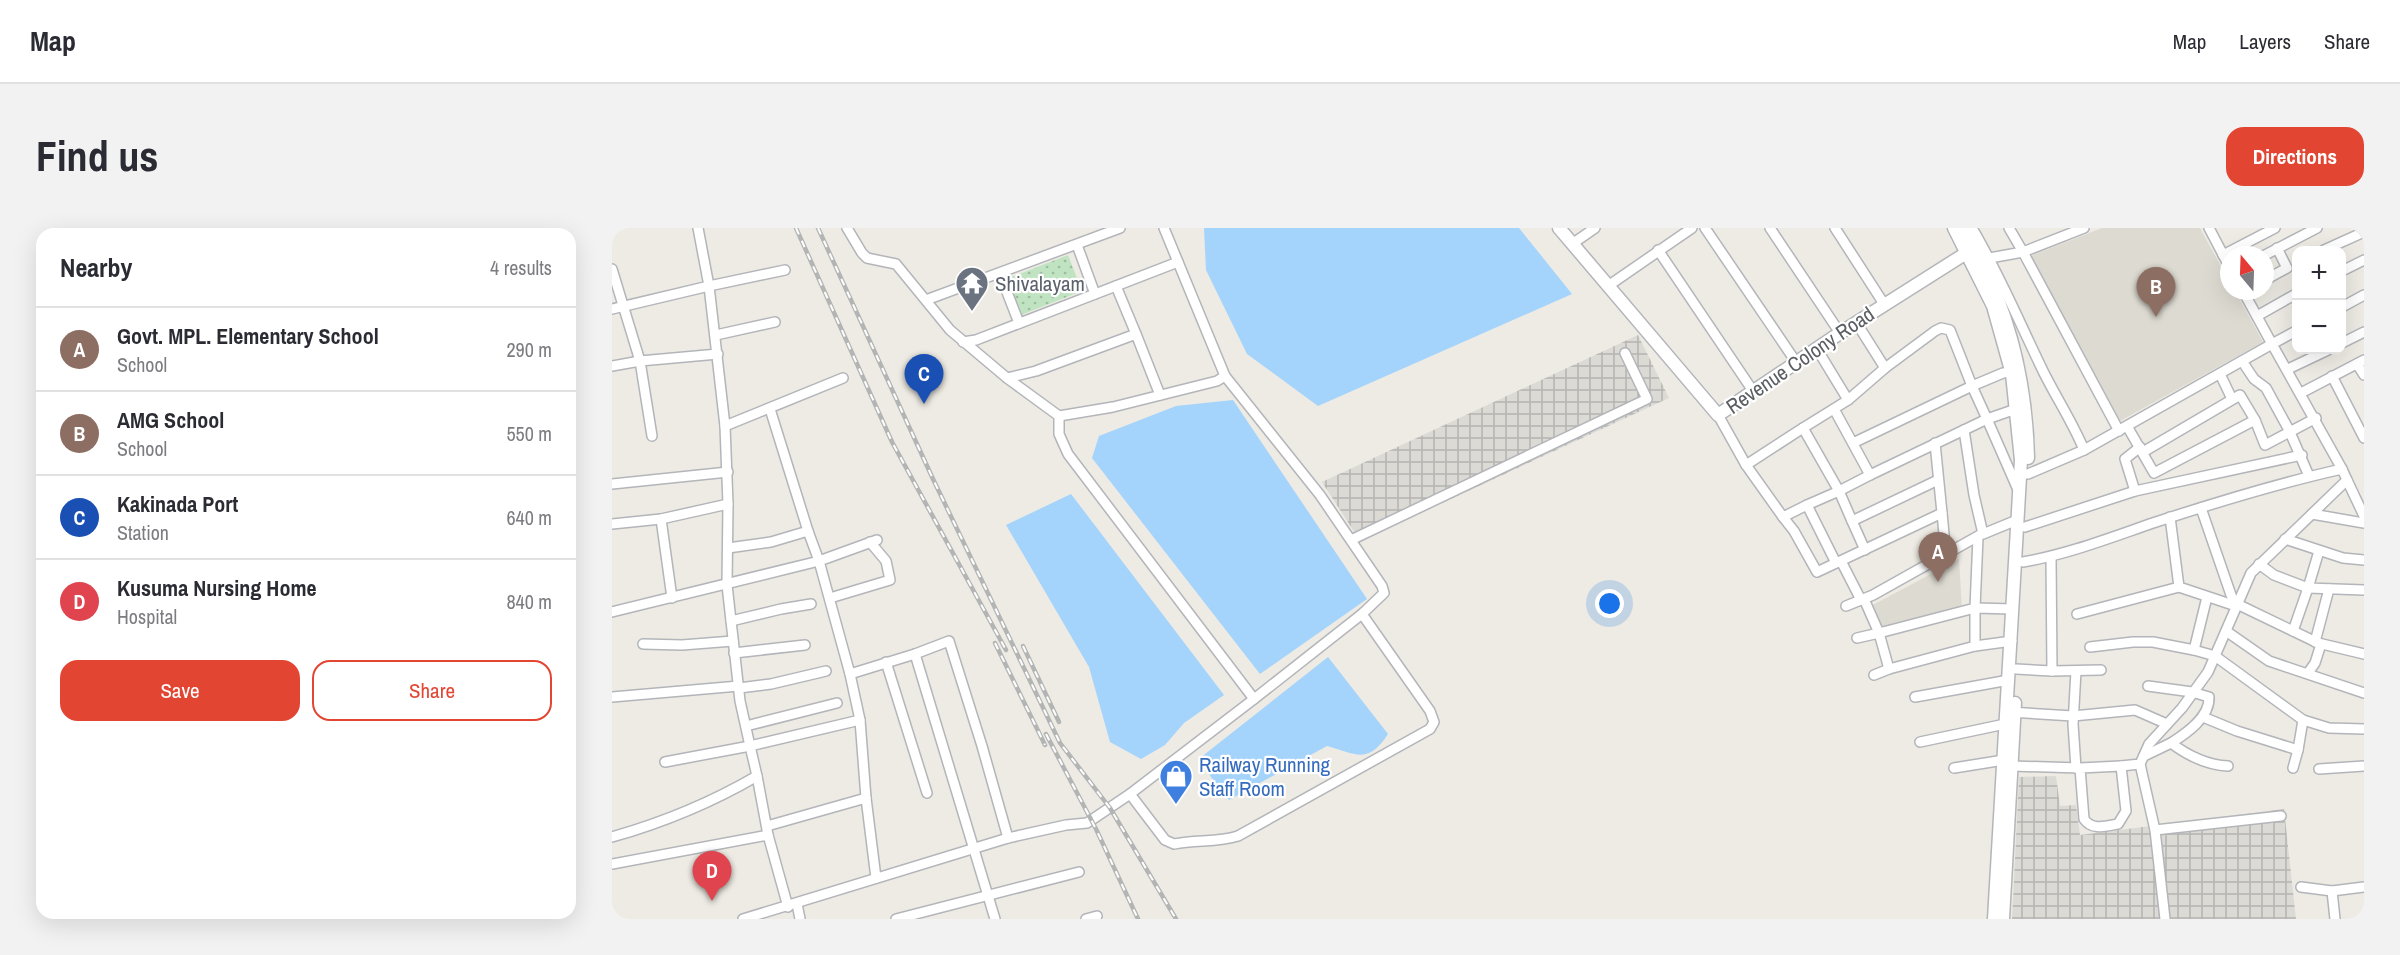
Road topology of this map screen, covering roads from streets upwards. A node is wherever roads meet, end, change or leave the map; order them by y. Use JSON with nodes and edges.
{"nodes":[{"id":1,"x":698,"y":228,"type":"edge"},
{"id":2,"x":848,"y":228,"type":"edge"},
{"id":3,"x":1120,"y":228,"type":"edge"},
{"id":4,"x":1164,"y":228,"type":"edge"},
{"id":5,"x":1558,"y":228,"type":"edge"},
{"id":6,"x":1595,"y":228,"type":"edge"},
{"id":7,"x":1692,"y":228,"type":"edge"},
{"id":8,"x":1705,"y":228,"type":"edge"},
{"id":9,"x":1770,"y":228,"type":"edge"},
{"id":10,"x":1835,"y":228,"type":"edge"},
{"id":11,"x":1954,"y":228,"type":"edge"},
{"id":12,"x":1964,"y":228,"type":"edge"},
{"id":13,"x":1972,"y":228,"type":"edge"},
{"id":14,"x":2022,"y":228,"type":"edge"},
{"id":15,"x":2084,"y":228,"type":"edge"},
{"id":16,"x":2209,"y":228,"type":"edge"},
{"id":17,"x":2275,"y":228,"type":"edge"},
{"id":18,"x":2317,"y":228,"type":"edge"},
{"id":19,"x":2010,"y":231,"type":"edge"},
{"id":20,"x":2058,"y":232,"type":"edge"},
{"id":21,"x":2364,"y":232,"type":"edge"},
{"id":22,"x":1572,"y":244,"type":"junction"},
{"id":23,"x":1077,"y":245,"type":"junction"},
{"id":24,"x":2240,"y":246,"type":"edge"},
{"id":25,"x":2333,"y":246,"type":"edge"},
{"id":26,"x":2277,"y":248,"type":"junction"},
{"id":27,"x":2220,"y":249,"type":"edge"},
{"id":28,"x":1658,"y":250,"type":"junction"},
{"id":29,"x":2274,"y":250,"type":"edge"},
{"id":30,"x":1968,"y":252,"type":"junction"},
{"id":31,"x":2023,"y":252,"type":"junction"},
{"id":32,"x":1982,"y":260,"type":"junction"},
{"id":33,"x":2364,"y":260,"type":"edge"},
{"id":34,"x":1178,"y":262,"type":"junction"},
{"id":35,"x":2292,"y":266,"type":"edge"},
{"id":36,"x":2287,"y":268,"type":"junction"},
{"id":37,"x":612,"y":269,"type":"edge"},
{"id":38,"x":2346,"y":269,"type":"edge"},
{"id":39,"x":785,"y":270,"type":"dead end"},
{"id":40,"x":1000,"y":274,"type":"junction"},
{"id":41,"x":2274,"y":275,"type":"edge"},
{"id":42,"x":709,"y":286,"type":"junction"},
{"id":43,"x":1116,"y":286,"type":"junction"},
{"id":44,"x":1608,"y":286,"type":"junction"},
{"id":45,"x":1095,"y":294,"type":"junction"},
{"id":46,"x":2364,"y":295,"type":"edge"},
{"id":47,"x":2292,"y":296,"type":"edge"},
{"id":48,"x":926,"y":300,"type":"junction"},
{"id":49,"x":2249,"y":300,"type":"edge"},
{"id":50,"x":1884,"y":304,"type":"junction"},
{"id":51,"x":624,"y":305,"type":"junction"},
{"id":52,"x":2346,"y":305,"type":"edge"},
{"id":53,"x":612,"y":309,"type":"edge"},
{"id":54,"x":2257,"y":316,"type":"junction"},
{"id":55,"x":775,"y":322,"type":"dead end"},
{"id":56,"x":1856,"y":322,"type":"junction"},
{"id":57,"x":1019,"y":323,"type":"junction"},
{"id":58,"x":2364,"y":332,"type":"edge"},
{"id":59,"x":1840,"y":333,"type":"junction"},
{"id":60,"x":2292,"y":333,"type":"edge"},
{"id":61,"x":1136,"y":334,"type":"junction"},
{"id":62,"x":716,"y":335,"type":"junction"},
{"id":63,"x":2346,"y":341,"type":"edge"},
{"id":64,"x":963,"y":342,"type":"junction"},
{"id":65,"x":2272,"y":344,"type":"junction"},
{"id":66,"x":1817,"y":348,"type":"junction"},
{"id":67,"x":1625,"y":353,"type":"dead end"},
{"id":68,"x":718,"y":354,"type":"junction"},
{"id":69,"x":2320,"y":354,"type":"edge"},
{"id":70,"x":640,"y":361,"type":"junction"},
{"id":71,"x":2242,"y":361,"type":"junction"},
{"id":72,"x":1796,"y":362,"type":"junction"},
{"id":73,"x":2360,"y":362,"type":"edge"},
{"id":74,"x":612,"y":366,"type":"edge"},
{"id":75,"x":1885,"y":368,"type":"junction"},
{"id":76,"x":2288,"y":369,"type":"junction"},
{"id":77,"x":2011,"y":372,"type":"junction"},
{"id":78,"x":2220,"y":374,"type":"junction"},
{"id":79,"x":2364,"y":375,"type":"edge"},
{"id":80,"x":1225,"y":376,"type":"junction"},
{"id":81,"x":2332,"y":376,"type":"junction"},
{"id":82,"x":843,"y":378,"type":"dead end"},
{"id":83,"x":1007,"y":378,"type":"junction"},
{"id":84,"x":1972,"y":386,"type":"junction"},
{"id":85,"x":1753,"y":391,"type":"junction"},
{"id":86,"x":2301,"y":393,"type":"junction"},
{"id":87,"x":1160,"y":395,"type":"junction"},
{"id":88,"x":2232,"y":399,"type":"junction"},
{"id":89,"x":1848,"y":400,"type":"junction"},
{"id":90,"x":2016,"y":408,"type":"junction"},
{"id":91,"x":770,"y":409,"type":"junction"},
{"id":92,"x":1834,"y":409,"type":"junction"},
{"id":93,"x":1718,"y":415,"type":"junction"},
{"id":94,"x":1059,"y":416,"type":"junction"},
{"id":95,"x":2316,"y":418,"type":"junction"},
{"id":96,"x":1987,"y":419,"type":"junction"},
{"id":97,"x":2255,"y":420,"type":"junction"},
{"id":98,"x":726,"y":426,"type":"junction"},
{"id":99,"x":1803,"y":428,"type":"junction"},
{"id":100,"x":2123,"y":429,"type":"junction"},
{"id":101,"x":1964,"y":430,"type":"junction"},
{"id":102,"x":2291,"y":432,"type":"junction"},
{"id":103,"x":652,"y":436,"type":"dead end"},
{"id":104,"x":2364,"y":438,"type":"edge"},
{"id":105,"x":1935,"y":443,"type":"junction"},
{"id":106,"x":1853,"y":444,"type":"junction"},
{"id":107,"x":2265,"y":445,"type":"junction"},
{"id":108,"x":2084,"y":450,"type":"junction"},
{"id":109,"x":2141,"y":450,"type":"junction"},
{"id":110,"x":2302,"y":455,"type":"junction"},
{"id":111,"x":1746,"y":465,"type":"junction"},
{"id":112,"x":2262,"y":465,"type":"junction"},
{"id":113,"x":2342,"y":469,"type":"junction"},
{"id":114,"x":728,"y":472,"type":"junction"},
{"id":115,"x":2154,"y":473,"type":"junction"},
{"id":116,"x":2024,"y":474,"type":"junction"},
{"id":117,"x":1870,"y":476,"type":"junction"},
{"id":118,"x":2309,"y":476,"type":"junction"},
{"id":119,"x":1938,"y":480,"type":"junction"},
{"id":120,"x":2347,"y":480,"type":"junction"},
{"id":121,"x":612,"y":484,"type":"edge"},
{"id":122,"x":2159,"y":487,"type":"junction"},
{"id":123,"x":1839,"y":491,"type":"junction"},
{"id":124,"x":2135,"y":491,"type":"junction"},
{"id":125,"x":2019,"y":492,"type":"junction"},
{"id":126,"x":2361,"y":501,"type":"edge"},
{"id":127,"x":728,"y":504,"type":"junction"},
{"id":128,"x":1808,"y":505,"type":"junction"},
{"id":129,"x":2201,"y":508,"type":"junction"},
{"id":130,"x":1942,"y":513,"type":"junction"},
{"id":131,"x":2312,"y":514,"type":"junction"},
{"id":132,"x":2364,"y":516,"type":"edge"},
{"id":133,"x":1783,"y":517,"type":"junction"},
{"id":134,"x":2170,"y":517,"type":"junction"},
{"id":135,"x":662,"y":519,"type":"junction"},
{"id":136,"x":1852,"y":521,"type":"junction"},
{"id":137,"x":612,"y":522,"type":"edge"},
{"id":138,"x":2021,"y":523,"type":"junction"},
{"id":139,"x":2364,"y":523,"type":"edge"},
{"id":140,"x":808,"y":531,"type":"junction"},
{"id":141,"x":1980,"y":535,"type":"junction"},
{"id":142,"x":2285,"y":539,"type":"junction"},
{"id":143,"x":1351,"y":540,"type":"junction"},
{"id":144,"x":728,"y":548,"type":"junction"},
{"id":145,"x":1865,"y":550,"type":"junction"},
{"id":146,"x":2319,"y":551,"type":"junction"},
{"id":147,"x":1946,"y":555,"type":"junction"},
{"id":148,"x":2051,"y":557,"type":"junction"},
{"id":149,"x":2364,"y":560,"type":"edge"},
{"id":150,"x":819,"y":561,"type":"junction"},
{"id":151,"x":1839,"y":562,"type":"junction"},
{"id":152,"x":2023,"y":562,"type":"junction"},
{"id":153,"x":2259,"y":564,"type":"junction"},
{"id":154,"x":727,"y":585,"type":"junction"},
{"id":155,"x":2179,"y":587,"type":"junction"},
{"id":156,"x":2308,"y":588,"type":"junction"},
{"id":157,"x":2329,"y":589,"type":"junction"},
{"id":158,"x":2364,"y":590,"type":"edge"},
{"id":159,"x":2207,"y":597,"type":"junction"},
{"id":160,"x":672,"y":598,"type":"junction"},
{"id":161,"x":830,"y":598,"type":"junction"},
{"id":162,"x":1862,"y":599,"type":"junction"},
{"id":163,"x":811,"y":604,"type":"dead end"},
{"id":164,"x":2237,"y":605,"type":"junction"},
{"id":165,"x":1846,"y":606,"type":"dead end"},
{"id":166,"x":1975,"y":609,"type":"junction"},
{"id":167,"x":2013,"y":609,"type":"junction"},
{"id":168,"x":612,"y":612,"type":"edge"},
{"id":169,"x":1362,"y":614,"type":"junction"},
{"id":170,"x":2077,"y":614,"type":"dead end"},
{"id":171,"x":731,"y":621,"type":"junction"},
{"id":172,"x":2226,"y":631,"type":"junction"},
{"id":173,"x":2293,"y":632,"type":"junction"},
{"id":174,"x":1879,"y":633,"type":"junction"},
{"id":175,"x":1857,"y":638,"type":"dead end"},
{"id":176,"x":733,"y":641,"type":"junction"},
{"id":177,"x":2012,"y":641,"type":"junction"},
{"id":178,"x":2318,"y":643,"type":"junction"},
{"id":179,"x":643,"y":644,"type":"dead end"},
{"id":180,"x":805,"y":645,"type":"dead end"},
{"id":181,"x":1975,"y":646,"type":"junction"},
{"id":182,"x":2090,"y":646,"type":"dead end"},
{"id":183,"x":2194,"y":650,"type":"junction"},
{"id":184,"x":734,"y":653,"type":"junction"},
{"id":185,"x":915,"y":654,"type":"junction"},
{"id":186,"x":2364,"y":654,"type":"edge"},
{"id":187,"x":2215,"y":656,"type":"junction"},
{"id":188,"x":886,"y":662,"type":"junction"},
{"id":189,"x":1889,"y":669,"type":"junction"},
{"id":190,"x":2016,"y":669,"type":"junction"},
{"id":191,"x":2101,"y":670,"type":"dead end"},
{"id":192,"x":2052,"y":671,"type":"junction"},
{"id":193,"x":2076,"y":671,"type":"junction"},
{"id":194,"x":826,"y":672,"type":"dead end"},
{"id":195,"x":2308,"y":672,"type":"junction"},
{"id":196,"x":850,"y":674,"type":"junction"},
{"id":197,"x":1874,"y":675,"type":"dead end"},
{"id":198,"x":2009,"y":681,"type":"junction"},
{"id":199,"x":2148,"y":686,"type":"dead end"},
{"id":200,"x":739,"y":687,"type":"junction"},
{"id":201,"x":2192,"y":692,"type":"junction"},
{"id":202,"x":2364,"y":693,"type":"edge"},
{"id":203,"x":612,"y":697,"type":"edge"},
{"id":204,"x":1915,"y":697,"type":"dead end"},
{"id":205,"x":1254,"y":699,"type":"junction"},
{"id":206,"x":837,"y":703,"type":"dead end"},
{"id":207,"x":2073,"y":714,"type":"junction"},
{"id":208,"x":2009,"y":716,"type":"junction"},
{"id":209,"x":2203,"y":717,"type":"junction"},
{"id":210,"x":860,"y":720,"type":"junction"},
{"id":211,"x":2303,"y":720,"type":"junction"},
{"id":212,"x":2166,"y":724,"type":"junction"},
{"id":213,"x":746,"y":726,"type":"junction"},
{"id":214,"x":2364,"y":729,"type":"edge"},
{"id":215,"x":1920,"y":742,"type":"dead end"},
{"id":216,"x":2171,"y":743,"type":"junction"},
{"id":217,"x":750,"y":746,"type":"junction"},
{"id":218,"x":2298,"y":750,"type":"junction"},
{"id":219,"x":2142,"y":760,"type":"junction"},
{"id":220,"x":665,"y":762,"type":"dead end"},
{"id":221,"x":2008,"y":763,"type":"junction"},
{"id":222,"x":2121,"y":766,"type":"junction"},
{"id":223,"x":2228,"y":766,"type":"dead end"},
{"id":224,"x":2364,"y":766,"type":"edge"},
{"id":225,"x":1954,"y":768,"type":"dead end"},
{"id":226,"x":2078,"y":768,"type":"junction"},
{"id":227,"x":2294,"y":768,"type":"dead end"},
{"id":228,"x":2319,"y":769,"type":"dead end"},
{"id":229,"x":757,"y":776,"type":"junction"},
{"id":230,"x":927,"y":793,"type":"dead end"},
{"id":231,"x":1130,"y":794,"type":"junction"},
{"id":232,"x":866,"y":798,"type":"junction"},
{"id":233,"x":2282,"y":816,"type":"dead end"},
{"id":234,"x":767,"y":830,"type":"junction"},
{"id":235,"x":2156,"y":830,"type":"junction"},
{"id":236,"x":612,"y":837,"type":"edge"},
{"id":237,"x":1008,"y":838,"type":"junction"},
{"id":238,"x":975,"y":849,"type":"junction"},
{"id":239,"x":612,"y":864,"type":"edge"},
{"id":240,"x":1079,"y":872,"type":"dead end"},
{"id":241,"x":876,"y":878,"type":"junction"},
{"id":242,"x":2301,"y":886,"type":"dead end"},
{"id":243,"x":2364,"y":887,"type":"edge"},
{"id":244,"x":2332,"y":891,"type":"junction"},
{"id":245,"x":988,"y":895,"type":"junction"},
{"id":246,"x":793,"y":906,"type":"junction"},
{"id":247,"x":936,"y":908,"type":"junction"},
{"id":248,"x":1097,"y":916,"type":"dead end"},
{"id":249,"x":743,"y":919,"type":"edge"},
{"id":250,"x":800,"y":919,"type":"edge"},
{"id":251,"x":896,"y":919,"type":"edge"},
{"id":252,"x":939,"y":919,"type":"edge"},
{"id":253,"x":994,"y":919,"type":"edge"},
{"id":254,"x":1086,"y":919,"type":"edge"},
{"id":255,"x":1994,"y":919,"type":"edge"},
{"id":256,"x":2003,"y":919,"type":"edge"},
{"id":257,"x":2165,"y":919,"type":"edge"},
{"id":258,"x":2335,"y":919,"type":"edge"}],
"edges":[{"from":1,"to":42,"type":"street"},
{"from":2,"to":48,"type":"street"},
{"from":3,"to":23,"type":"street"},
{"from":4,"to":34,"type":"street"},
{"from":5,"to":22,"type":"street","name":"Revenue Colony Road"},
{"from":6,"to":22,"type":"street"},
{"from":7,"to":28,"type":"street"},
{"from":8,"to":72,"type":"street"},
{"from":9,"to":59,"type":"street"},
{"from":10,"to":50,"type":"street"},
{"from":11,"to":30,"type":"street"},
{"from":12,"to":32,"type":"street"},
{"from":13,"to":32,"type":"street"},
{"from":14,"to":19,"type":"street"},
{"from":15,"to":20,"type":"street"},
{"from":16,"to":27,"type":"street"},
{"from":17,"to":24,"type":"street"},
{"from":18,"to":26,"type":"street"},
{"from":19,"to":31,"type":"street"},
{"from":20,"to":31,"type":"street"},
{"from":21,"to":25,"type":"street"},
{"from":22,"to":44,"type":"street","name":"Revenue Colony Road"},
{"from":23,"to":40,"type":"street"},
{"from":23,"to":45,"type":"street"},
{"from":26,"to":29,"type":"street"},
{"from":26,"to":36,"type":"street"},
{"from":28,"to":44,"type":"street"},
{"from":28,"to":85,"type":"street"},
{"from":30,"to":32,"type":"street"},
{"from":30,"to":50,"type":"street","name":"Revenue Colony Road"},
{"from":31,"to":32,"type":"street"},
{"from":31,"to":100,"type":"street"},
{"from":32,"to":77,"type":"street"},
{"from":32,"to":108,"type":"street"},
{"from":32,"to":116,"type":"street"},
{"from":33,"to":38,"type":"street"},
{"from":34,"to":43,"type":"street"},
{"from":34,"to":80,"type":"street"},
{"from":35,"to":36,"type":"street"},
{"from":36,"to":41,"type":"street"},
{"from":37,"to":51,"type":"street"},
{"from":39,"to":42,"type":"street"},
{"from":40,"to":48,"type":"street"},
{"from":40,"to":57,"type":"street"},
{"from":42,"to":51,"type":"street"},
{"from":42,"to":62,"type":"street"},
{"from":43,"to":45,"type":"street"},
{"from":43,"to":61,"type":"street"},
{"from":44,"to":93,"type":"street","name":"Revenue Colony Road"},
{"from":45,"to":57,"type":"street"},
{"from":46,"to":52,"type":"street"},
{"from":47,"to":54,"type":"street"},
{"from":48,"to":64,"type":"street"},
{"from":49,"to":54,"type":"street"},
{"from":50,"to":56,"type":"street","name":"Revenue Colony Road"},
{"from":51,"to":53,"type":"street"},
{"from":51,"to":70,"type":"street"},
{"from":54,"to":65,"type":"street"},
{"from":55,"to":62,"type":"street"},
{"from":56,"to":59,"type":"street","name":"Revenue Colony Road"},
{"from":56,"to":75,"type":"street"},
{"from":57,"to":64,"type":"street"},
{"from":58,"to":63,"type":"street"},
{"from":59,"to":66,"type":"street","name":"Revenue Colony Road"},
{"from":60,"to":65,"type":"street"},
{"from":61,"to":83,"type":"street"},
{"from":61,"to":87,"type":"street"},
{"from":62,"to":68,"type":"street"},
{"from":64,"to":83,"type":"street"},
{"from":65,"to":71,"type":"street"},
{"from":65,"to":76,"type":"street"},
{"from":66,"to":72,"type":"street","name":"Revenue Colony Road"},
{"from":66,"to":89,"type":"street"},
{"from":67,"to":143,"type":"street"},
{"from":68,"to":70,"type":"street"},
{"from":68,"to":98,"type":"street"},
{"from":69,"to":76,"type":"street"},
{"from":70,"to":74,"type":"street"},
{"from":70,"to":103,"type":"street"},
{"from":71,"to":78,"type":"street"},
{"from":71,"to":102,"type":"street"},
{"from":72,"to":85,"type":"street","name":"Revenue Colony Road"},
{"from":73,"to":79,"type":"street"},
{"from":73,"to":81,"type":"street"},
{"from":75,"to":84,"type":"street"},
{"from":75,"to":89,"type":"street"},
{"from":76,"to":86,"type":"street"},
{"from":77,"to":84,"type":"street"},
{"from":77,"to":90,"type":"street"},
{"from":78,"to":88,"type":"street"},
{"from":78,"to":100,"type":"street"},
{"from":80,"to":87,"type":"street"},
{"from":80,"to":143,"type":"street"},
{"from":81,"to":86,"type":"street"},
{"from":81,"to":104,"type":"street"},
{"from":82,"to":91,"type":"street"},
{"from":83,"to":94,"type":"street"},
{"from":84,"to":96,"type":"street"},
{"from":84,"to":106,"type":"street"},
{"from":85,"to":93,"type":"street","name":"Revenue Colony Road"},
{"from":86,"to":95,"type":"street"},
{"from":87,"to":94,"type":"street"},
{"from":88,"to":97,"type":"street"},
{"from":88,"to":109,"type":"street"},
{"from":89,"to":92,"type":"street"},
{"from":90,"to":96,"type":"street"},
{"from":90,"to":116,"type":"street"},
{"from":91,"to":98,"type":"street"},
{"from":91,"to":140,"type":"street"},
{"from":92,"to":99,"type":"street"},
{"from":92,"to":106,"type":"street"},
{"from":93,"to":111,"type":"street"},
{"from":94,"to":205,"type":"street"},
{"from":95,"to":102,"type":"street"},
{"from":95,"to":113,"type":"street"},
{"from":96,"to":101,"type":"street"},
{"from":96,"to":125,"type":"street"},
{"from":97,"to":107,"type":"street"},
{"from":97,"to":115,"type":"street"},
{"from":98,"to":114,"type":"street"},
{"from":99,"to":111,"type":"street"},
{"from":99,"to":123,"type":"street"},
{"from":100,"to":108,"type":"street"},
{"from":100,"to":109,"type":"street"},
{"from":101,"to":105,"type":"street"},
{"from":101,"to":141,"type":"street"},
{"from":102,"to":107,"type":"street"},
{"from":102,"to":110,"type":"street"},
{"from":105,"to":117,"type":"street"},
{"from":105,"to":119,"type":"street"},
{"from":106,"to":117,"type":"street"},
{"from":107,"to":112,"type":"street"},
{"from":108,"to":116,"type":"street"},
{"from":109,"to":115,"type":"street"},
{"from":109,"to":124,"type":"street"},
{"from":110,"to":112,"type":"street"},
{"from":110,"to":118,"type":"street"},
{"from":111,"to":133,"type":"street"},
{"from":112,"to":122,"type":"street"},
{"from":113,"to":118,"type":"street"},
{"from":113,"to":120,"type":"street"},
{"from":114,"to":121,"type":"street"},
{"from":114,"to":127,"type":"street"},
{"from":115,"to":122,"type":"street"},
{"from":116,"to":125,"type":"street"},
{"from":116,"to":138,"type":"street"},
{"from":117,"to":123,"type":"street"},
{"from":118,"to":129,"type":"street"},
{"from":119,"to":130,"type":"street"},
{"from":119,"to":136,"type":"street"},
{"from":120,"to":126,"type":"street"},
{"from":120,"to":131,"type":"street"},
{"from":122,"to":124,"type":"street"},
{"from":123,"to":128,"type":"street"},
{"from":123,"to":136,"type":"street"},
{"from":124,"to":138,"type":"street"},
{"from":125,"to":138,"type":"street"},
{"from":126,"to":132,"type":"street"},
{"from":127,"to":135,"type":"street"},
{"from":127,"to":144,"type":"street"},
{"from":128,"to":133,"type":"street"},
{"from":128,"to":151,"type":"street"},
{"from":129,"to":134,"type":"street"},
{"from":129,"to":164,"type":"street"},
{"from":130,"to":145,"type":"street"},
{"from":130,"to":147,"type":"street"},
{"from":131,"to":139,"type":"street"},
{"from":131,"to":142,"type":"street"},
{"from":133,"to":151,"type":"street"},
{"from":134,"to":148,"type":"street"},
{"from":134,"to":155,"type":"street"},
{"from":135,"to":137,"type":"street"},
{"from":135,"to":160,"type":"street"},
{"from":136,"to":145,"type":"street"},
{"from":138,"to":141,"type":"street"},
{"from":138,"to":152,"type":"street"},
{"from":138,"to":167,"type":"street"},
{"from":140,"to":144,"type":"street"},
{"from":140,"to":150,"type":"street"},
{"from":141,"to":147,"type":"street"},
{"from":141,"to":166,"type":"street"},
{"from":142,"to":146,"type":"street"},
{"from":142,"to":153,"type":"street"},
{"from":143,"to":169,"type":"street"},
{"from":144,"to":154,"type":"street"},
{"from":145,"to":151,"type":"street"},
{"from":146,"to":149,"type":"street"},
{"from":146,"to":156,"type":"street"},
{"from":147,"to":162,"type":"street"},
{"from":148,"to":152,"type":"street"},
{"from":148,"to":192,"type":"street"},
{"from":150,"to":154,"type":"street"},
{"from":150,"to":161,"type":"street"},
{"from":150,"to":161,"type":"street"},
{"from":151,"to":162,"type":"street"},
{"from":152,"to":190,"type":"street"},
{"from":153,"to":156,"type":"street"},
{"from":153,"to":164,"type":"street"},
{"from":154,"to":160,"type":"street"},
{"from":154,"to":171,"type":"street"},
{"from":155,"to":159,"type":"street"},
{"from":155,"to":170,"type":"street"},
{"from":156,"to":157,"type":"street"},
{"from":156,"to":173,"type":"street"},
{"from":157,"to":158,"type":"street"},
{"from":157,"to":178,"type":"street"},
{"from":159,"to":164,"type":"street"},
{"from":159,"to":183,"type":"street"},
{"from":160,"to":168,"type":"street"},
{"from":161,"to":196,"type":"street"},
{"from":162,"to":165,"type":"street"},
{"from":162,"to":174,"type":"street"},
{"from":163,"to":171,"type":"street"},
{"from":164,"to":172,"type":"street"},
{"from":164,"to":173,"type":"street"},
{"from":166,"to":167,"type":"street"},
{"from":166,"to":174,"type":"street"},
{"from":166,"to":181,"type":"street"},
{"from":167,"to":177,"type":"street"},
{"from":169,"to":205,"type":"street"},
{"from":169,"to":231,"type":"street"},
{"from":171,"to":176,"type":"street"},
{"from":172,"to":187,"type":"street"},
{"from":172,"to":195,"type":"street"},
{"from":173,"to":178,"type":"street"},
{"from":174,"to":175,"type":"street"},
{"from":174,"to":189,"type":"street"},
{"from":176,"to":179,"type":"street"},
{"from":176,"to":184,"type":"street"},
{"from":177,"to":181,"type":"street"},
{"from":177,"to":198,"type":"street"},
{"from":178,"to":186,"type":"street"},
{"from":178,"to":195,"type":"street"},
{"from":180,"to":184,"type":"street"},
{"from":181,"to":189,"type":"street"},
{"from":182,"to":183,"type":"street"},
{"from":183,"to":187,"type":"street"},
{"from":184,"to":200,"type":"street"},
{"from":185,"to":188,"type":"street"},
{"from":185,"to":237,"type":"street"},
{"from":185,"to":238,"type":"street"},
{"from":187,"to":201,"type":"street"},
{"from":187,"to":211,"type":"street"},
{"from":188,"to":196,"type":"street"},
{"from":188,"to":230,"type":"street"},
{"from":189,"to":197,"type":"street"},
{"from":190,"to":192,"type":"street"},
{"from":190,"to":208,"type":"street"},
{"from":191,"to":193,"type":"street"},
{"from":192,"to":193,"type":"street"},
{"from":193,"to":207,"type":"street"},
{"from":194,"to":200,"type":"street"},
{"from":195,"to":202,"type":"street"},
{"from":196,"to":210,"type":"street"},
{"from":198,"to":204,"type":"street"},
{"from":198,"to":208,"type":"street"},
{"from":199,"to":201,"type":"street"},
{"from":200,"to":203,"type":"street"},
{"from":200,"to":213,"type":"street"},
{"from":201,"to":209,"type":"street"},
{"from":201,"to":212,"type":"street"},
{"from":205,"to":231,"type":"street"},
{"from":206,"to":213,"type":"street"},
{"from":207,"to":208,"type":"street"},
{"from":207,"to":212,"type":"street"},
{"from":207,"to":226,"type":"street"},
{"from":208,"to":215,"type":"street"},
{"from":208,"to":221,"type":"street"},
{"from":209,"to":216,"type":"street"},
{"from":209,"to":218,"type":"street"},
{"from":210,"to":217,"type":"street"},
{"from":210,"to":232,"type":"street"},
{"from":211,"to":214,"type":"street"},
{"from":211,"to":218,"type":"street"},
{"from":212,"to":219,"type":"street"},
{"from":213,"to":217,"type":"street"},
{"from":216,"to":219,"type":"street"},
{"from":216,"to":223,"type":"street"},
{"from":217,"to":220,"type":"street"},
{"from":217,"to":229,"type":"street"},
{"from":218,"to":227,"type":"street"},
{"from":219,"to":222,"type":"street"},
{"from":219,"to":235,"type":"street"},
{"from":221,"to":225,"type":"street"},
{"from":221,"to":226,"type":"street"},
{"from":221,"to":255,"type":"street"},
{"from":221,"to":256,"type":"street"},
{"from":222,"to":226,"type":"street"},
{"from":222,"to":226,"type":"street"},
{"from":224,"to":228,"type":"street"},
{"from":229,"to":234,"type":"street"},
{"from":229,"to":236,"type":"street"},
{"from":231,"to":237,"type":"street"},
{"from":232,"to":234,"type":"street"},
{"from":232,"to":241,"type":"street"},
{"from":233,"to":235,"type":"street"},
{"from":234,"to":239,"type":"street"},
{"from":234,"to":246,"type":"street"},
{"from":235,"to":257,"type":"street"},
{"from":237,"to":238,"type":"street"},
{"from":238,"to":241,"type":"street"},
{"from":238,"to":245,"type":"street"},
{"from":240,"to":245,"type":"street"},
{"from":241,"to":246,"type":"street"},
{"from":242,"to":244,"type":"street"},
{"from":243,"to":244,"type":"street"},
{"from":244,"to":258,"type":"street"},
{"from":245,"to":247,"type":"street"},
{"from":245,"to":253,"type":"street"},
{"from":246,"to":249,"type":"street"},
{"from":246,"to":250,"type":"street"},
{"from":247,"to":251,"type":"street"},
{"from":247,"to":252,"type":"street"},
{"from":248,"to":254,"type":"street"}]}
